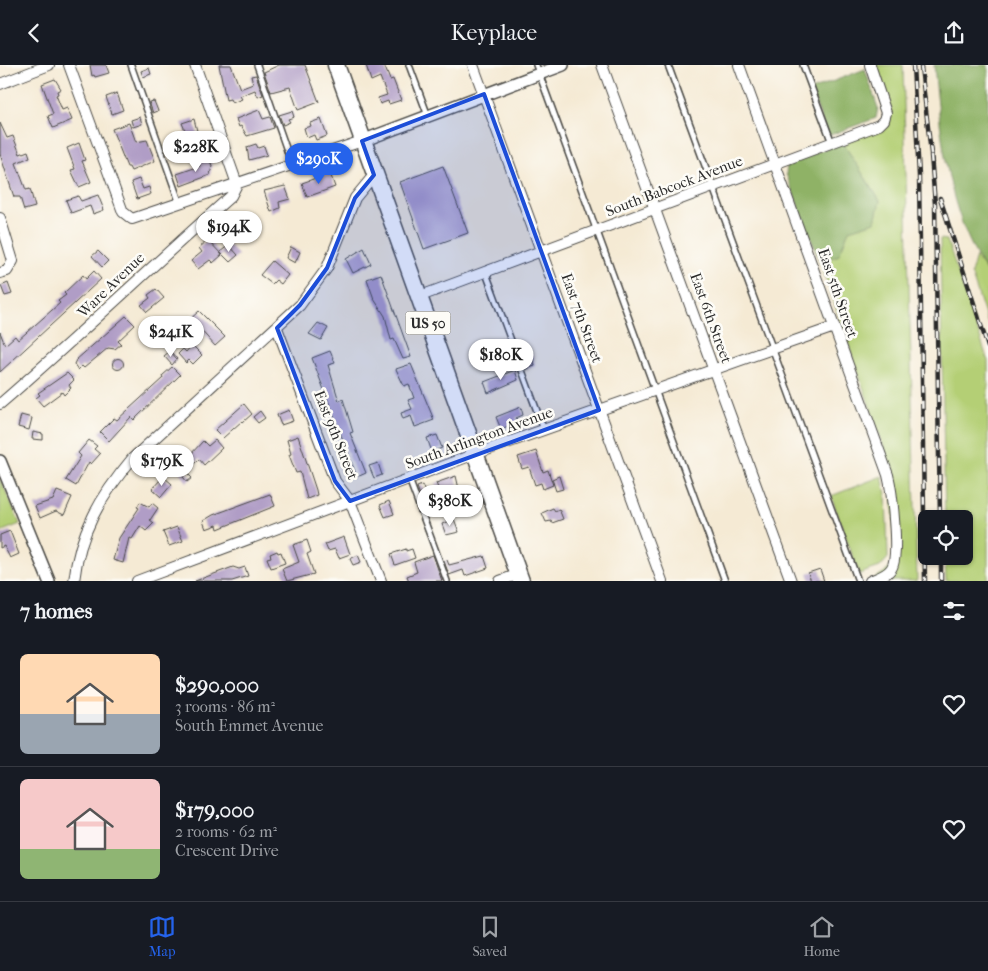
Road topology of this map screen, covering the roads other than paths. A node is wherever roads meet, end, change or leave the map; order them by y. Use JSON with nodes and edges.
{"nodes":[{"id":1,"x":49,"y":65,"type":"edge"},
{"id":2,"x":69,"y":65,"type":"edge"},
{"id":3,"x":131,"y":65,"type":"edge"},
{"id":4,"x":195,"y":65,"type":"edge"},
{"id":5,"x":257,"y":65,"type":"edge"},
{"id":6,"x":336,"y":65,"type":"edge"},
{"id":7,"x":409,"y":65,"type":"edge"},
{"id":8,"x":473,"y":65,"type":"edge"},
{"id":9,"x":563,"y":65,"type":"edge"},
{"id":10,"x":602,"y":65,"type":"edge"},
{"id":11,"x":668,"y":65,"type":"edge"},
{"id":12,"x":739,"y":65,"type":"edge"},
{"id":13,"x":803,"y":65,"type":"edge"},
{"id":14,"x":870,"y":65,"type":"edge"},
{"id":15,"x":538,"y":69,"type":"edge"},
{"id":16,"x":0,"y":84,"type":"edge"},
{"id":17,"x":484,"y":94,"type":"junction"},
{"id":18,"x":428,"y":116,"type":"junction"},
{"id":19,"x":362,"y":141,"type":"junction"},
{"id":20,"x":832,"y":143,"type":"junction"},
{"id":21,"x":775,"y":164,"type":"junction"},
{"id":22,"x":292,"y":165,"type":"junction"},
{"id":23,"x":374,"y":175,"type":"junction"},
{"id":24,"x":237,"y":184,"type":"junction"},
{"id":25,"x":712,"y":188,"type":"junction"},
{"id":26,"x":180,"y":204,"type":"junction"},
{"id":27,"x":655,"y":210,"type":"junction"},
{"id":28,"x":0,"y":218,"type":"edge"},
{"id":29,"x":598,"y":231,"type":"junction"},
{"id":30,"x":542,"y":252,"type":"junction"},
{"id":31,"x":0,"y":273,"type":"edge"},
{"id":32,"x":486,"y":273,"type":"junction"},
{"id":33,"x":418,"y":297,"type":"junction"},
{"id":34,"x":834,"y":327,"type":"junction"},
{"id":35,"x":278,"y":328,"type":"junction"},
{"id":36,"x":771,"y":349,"type":"junction"},
{"id":37,"x":713,"y":368,"type":"junction"},
{"id":38,"x":655,"y":389,"type":"junction"},
{"id":39,"x":0,"y":404,"type":"edge"},
{"id":40,"x":599,"y":410,"type":"junction"},
{"id":41,"x":544,"y":430,"type":"junction"},
{"id":42,"x":476,"y":454,"type":"junction"},
{"id":43,"x":0,"y":461,"type":"edge"},
{"id":44,"x":409,"y":479,"type":"junction"},
{"id":45,"x":350,"y":501,"type":"junction"},
{"id":46,"x":520,"y":578,"type":"edge"},
{"id":47,"x":49,"y":581,"type":"edge"},
{"id":48,"x":74,"y":581,"type":"edge"},
{"id":49,"x":137,"y":581,"type":"edge"},
{"id":50,"x":381,"y":581,"type":"edge"},
{"id":51,"x":447,"y":581,"type":"edge"},
{"id":52,"x":500,"y":581,"type":"edge"},
{"id":53,"x":662,"y":581,"type":"edge"},
{"id":54,"x":725,"y":581,"type":"edge"},
{"id":55,"x":791,"y":581,"type":"edge"},
{"id":56,"x":858,"y":581,"type":"edge"},
{"id":57,"x":870,"y":581,"type":"edge"}],
"edges":[{"from":1,"to":16,"type":"street"},
{"from":2,"to":26,"type":"street"},
{"from":3,"to":26,"type":"lane"},
{"from":4,"to":24,"type":"street"},
{"from":5,"to":22,"type":"lane"},
{"from":6,"to":19,"type":"highway","number":"US 50"},
{"from":7,"to":18,"type":"lane"},
{"from":8,"to":17,"type":"street","name":"East 7th Street"},
{"from":9,"to":15,"type":"street"},
{"from":10,"to":27,"type":"street","name":"East 6th Street"},
{"from":11,"to":25,"type":"lane"},
{"from":12,"to":21,"type":"street","name":"East 5th Street"},
{"from":13,"to":20,"type":"lane"},
{"from":14,"to":20,"type":"street","name":"South Babcock Avenue"},
{"from":15,"to":17,"type":"street"},
{"from":15,"to":29,"type":"lane"},
{"from":17,"to":18,"type":"street"},
{"from":17,"to":30,"type":"street","name":"East 7th Street"},
{"from":18,"to":19,"type":"street"},
{"from":19,"to":22,"type":"street"},
{"from":19,"to":23,"type":"highway","number":"US 50"},
{"from":20,"to":21,"type":"street","name":"South Babcock Avenue"},
{"from":21,"to":25,"type":"street","name":"South Babcock Avenue"},
{"from":21,"to":34,"type":"street","name":"East 5th Street"},
{"from":22,"to":24,"type":"street"},
{"from":23,"to":33,"type":"highway","number":"US 50"},
{"from":23,"to":35,"type":"street"},
{"from":24,"to":26,"type":"street"},
{"from":24,"to":39,"type":"street","name":"Ware Avenue"},
{"from":25,"to":27,"type":"street","name":"South Babcock Avenue"},
{"from":25,"to":36,"type":"lane"},
{"from":27,"to":29,"type":"street","name":"South Babcock Avenue"},
{"from":27,"to":37,"type":"street","name":"East 6th Street"},
{"from":28,"to":31,"type":"street"},
{"from":29,"to":30,"type":"street","name":"South Babcock Avenue"},
{"from":29,"to":38,"type":"lane"},
{"from":30,"to":32,"type":"street","name":"South Babcock Avenue"},
{"from":30,"to":40,"type":"street","name":"East 7th Street"},
{"from":32,"to":33,"type":"street","name":"South Babcock Avenue"},
{"from":32,"to":41,"type":"lane"},
{"from":33,"to":42,"type":"highway","number":"US 50"},
{"from":34,"to":36,"type":"street","name":"South Arlington Avenue"},
{"from":34,"to":57,"type":"street","name":"East 5th Street"},
{"from":35,"to":45,"type":"street","name":"East 9th Street"},
{"from":35,"to":48,"type":"street"},
{"from":36,"to":37,"type":"street","name":"South Arlington Avenue"},
{"from":36,"to":56,"type":"lane"},
{"from":37,"to":38,"type":"street","name":"South Arlington Avenue"},
{"from":37,"to":55,"type":"street","name":"East 6th Street"},
{"from":38,"to":40,"type":"street","name":"South Arlington Avenue"},
{"from":38,"to":54,"type":"lane"},
{"from":40,"to":41,"type":"street","name":"South Arlington Avenue"},
{"from":40,"to":53,"type":"street","name":"East 7th Street"},
{"from":41,"to":42,"type":"street","name":"South Arlington Avenue"},
{"from":42,"to":44,"type":"street","name":"South Arlington Avenue"},
{"from":42,"to":46,"type":"highway","number":"US 50"},
{"from":43,"to":47,"type":"street"},
{"from":44,"to":45,"type":"street","name":"South Arlington Avenue"},
{"from":44,"to":51,"type":"lane"},
{"from":45,"to":49,"type":"street","name":"South Arlington Avenue"},
{"from":45,"to":50,"type":"street","name":"East 9th Street"},
{"from":46,"to":52,"type":"street"}]}
